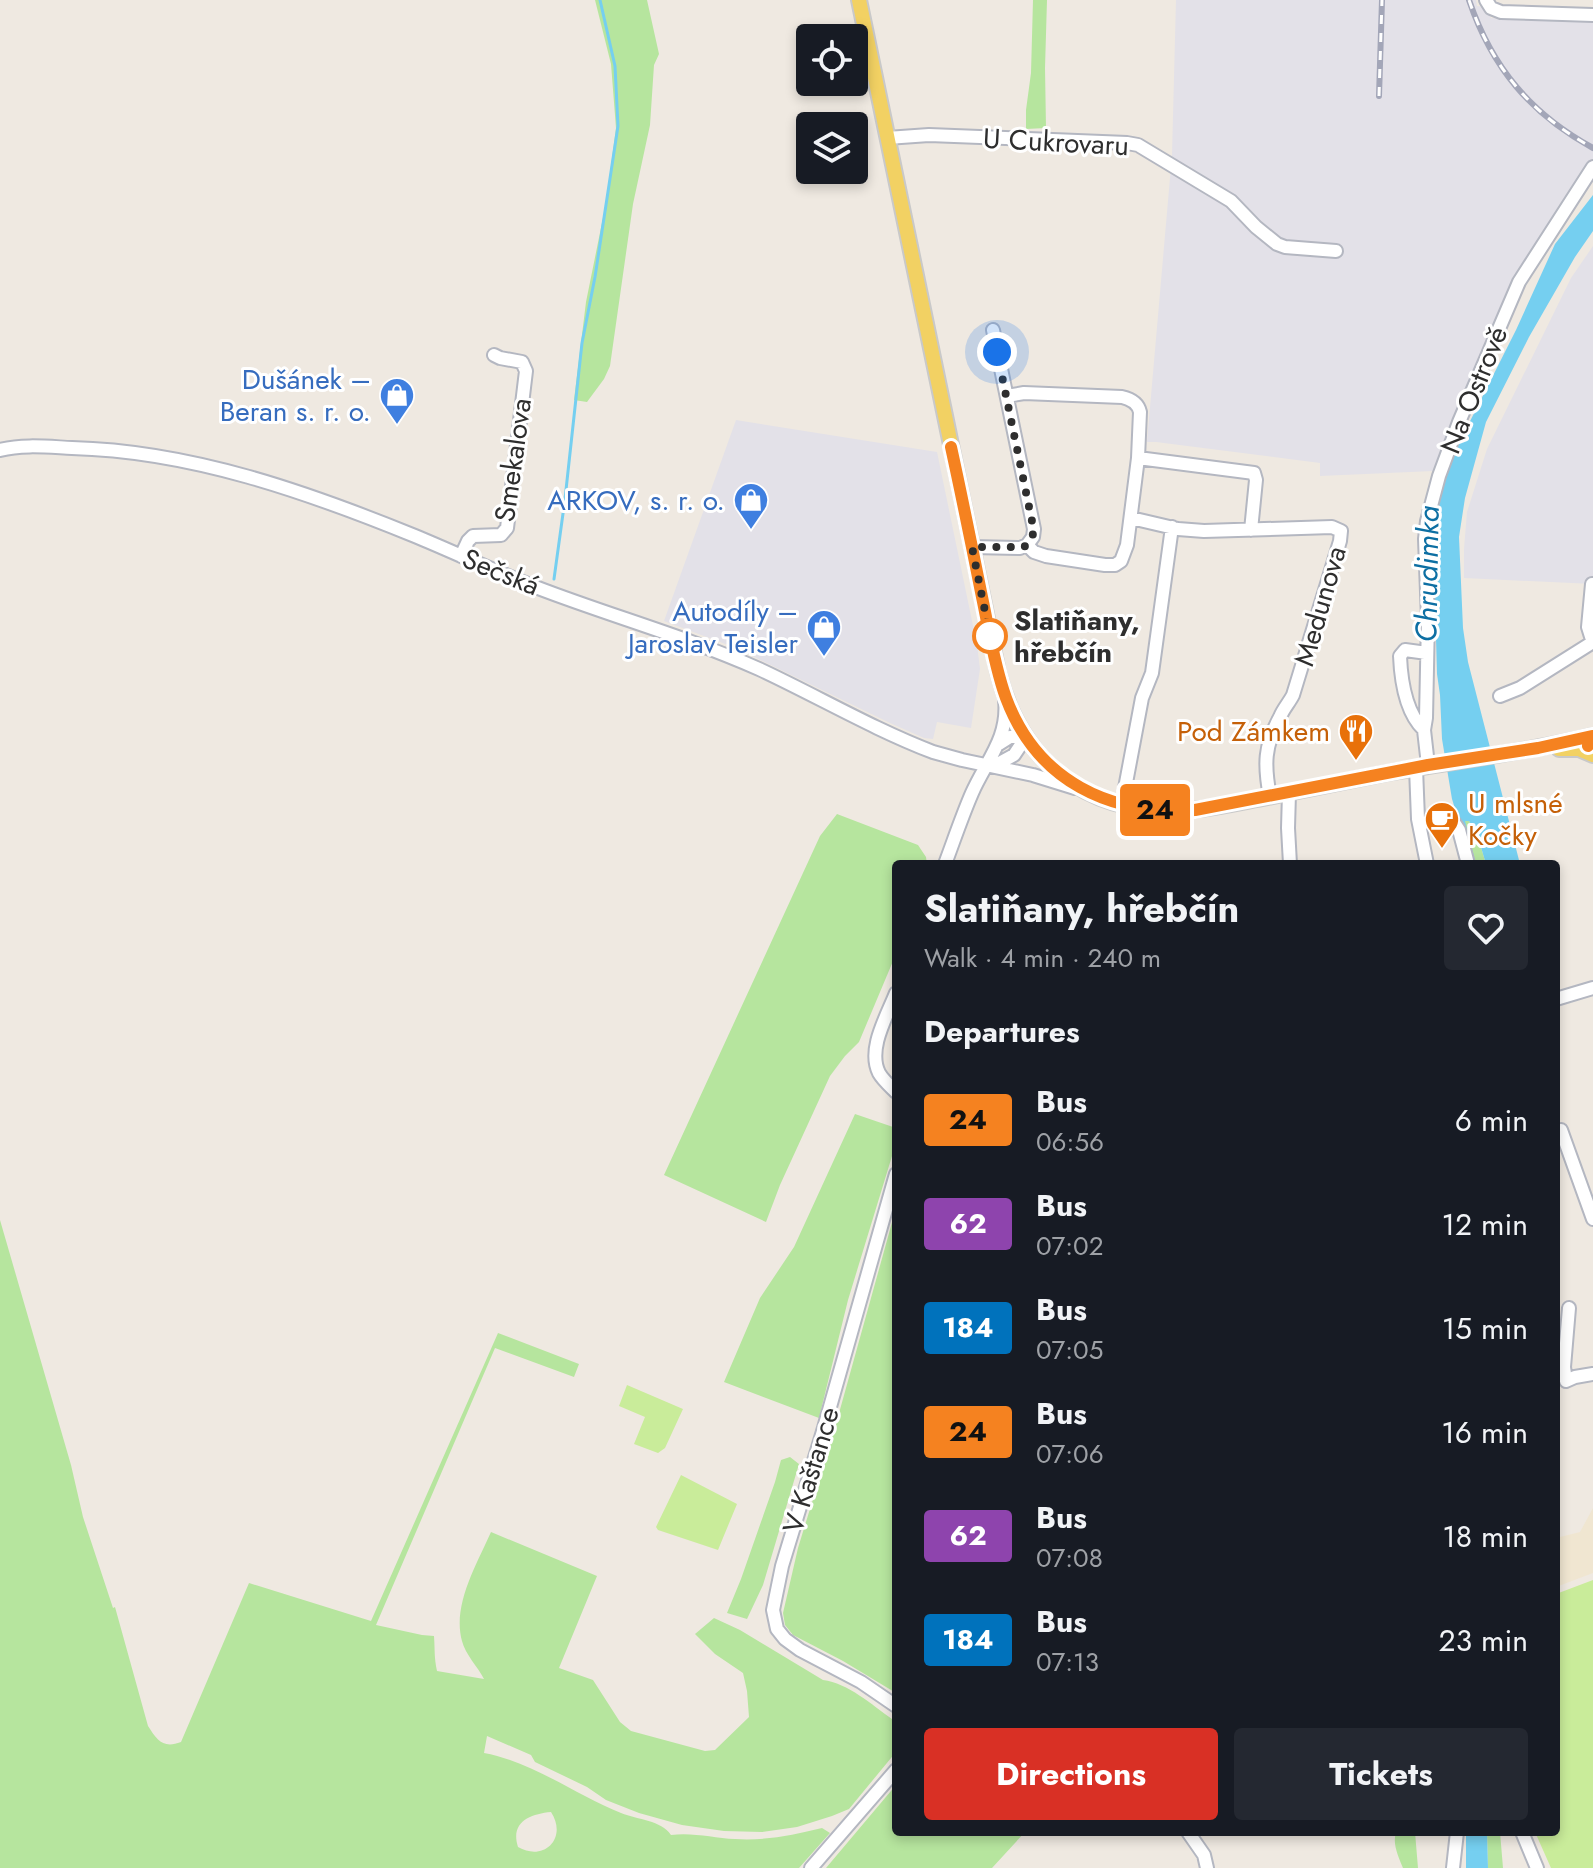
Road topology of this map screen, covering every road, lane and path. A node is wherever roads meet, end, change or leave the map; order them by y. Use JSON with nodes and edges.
{"nodes":[{"id":1,"x":859,"y":0,"type":"edge"},
{"id":2,"x":1486,"y":0,"type":"edge"},
{"id":3,"x":1593,"y":15,"type":"edge"},
{"id":4,"x":887,"y":138,"type":"junction"},
{"id":5,"x":1593,"y":167,"type":"edge"},
{"id":6,"x":1336,"y":251,"type":"dead end"},
{"id":7,"x":993,"y":330,"type":"dead end"},
{"id":8,"x":494,"y":355,"type":"dead end"},
{"id":9,"x":1007,"y":396,"type":"junction"},
{"id":10,"x":0,"y":450,"type":"edge"},
{"id":11,"x":1138,"y":458,"type":"junction"},
{"id":12,"x":1131,"y":518,"type":"junction"},
{"id":13,"x":1172,"y":527,"type":"junction"},
{"id":14,"x":1251,"y":530,"type":"junction"},
{"id":15,"x":1027,"y":545,"type":"junction"},
{"id":16,"x":972,"y":547,"type":"junction"},
{"id":17,"x":461,"y":556,"type":"junction"},
{"id":18,"x":1592,"y":584,"type":"edge"},
{"id":19,"x":1593,"y":642,"type":"edge"},
{"id":20,"x":1427,"y":653,"type":"junction"},
{"id":21,"x":1001,"y":684,"type":"junction"},
{"id":22,"x":1500,"y":696,"type":"dead end"},
{"id":23,"x":1424,"y":730,"type":"junction"},
{"id":24,"x":1592,"y":735,"type":"edge"},
{"id":25,"x":1026,"y":737,"type":"junction"},
{"id":26,"x":997,"y":746,"type":"junction"},
{"id":27,"x":1527,"y":750,"type":"junction"},
{"id":28,"x":1593,"y":755,"type":"edge"},
{"id":29,"x":989,"y":766,"type":"junction"},
{"id":30,"x":1426,"y":766,"type":"junction"},
{"id":31,"x":1289,"y":793,"type":"junction"},
{"id":32,"x":1270,"y":797,"type":"junction"},
{"id":33,"x":1106,"y":800,"type":"junction"},
{"id":34,"x":1122,"y":804,"type":"junction"},
{"id":35,"x":1419,"y":824,"type":"junction"},
{"id":36,"x":946,"y":860,"type":"edge"},
{"id":37,"x":1290,"y":860,"type":"edge"},
{"id":38,"x":1426,"y":860,"type":"edge"},
{"id":39,"x":1467,"y":860,"type":"edge"},
{"id":40,"x":1593,"y":988,"type":"edge"},
{"id":41,"x":1560,"y":998,"type":"edge"},
{"id":42,"x":892,"y":1004,"type":"edge"},
{"id":43,"x":892,"y":1088,"type":"edge"},
{"id":44,"x":1561,"y":1130,"type":"dead end"},
{"id":45,"x":892,"y":1188,"type":"edge"},
{"id":46,"x":1593,"y":1219,"type":"edge"},
{"id":47,"x":1569,"y":1308,"type":"dead end"},
{"id":48,"x":1593,"y":1374,"type":"edge"},
{"id":49,"x":1562,"y":1385,"type":"edge"},
{"id":50,"x":892,"y":1703,"type":"edge"},
{"id":51,"x":892,"y":1775,"type":"edge"},
{"id":52,"x":1191,"y":1836,"type":"edge"},
{"id":53,"x":1457,"y":1836,"type":"edge"},
{"id":54,"x":1524,"y":1836,"type":"edge"},
{"id":55,"x":811,"y":1868,"type":"edge"},
{"id":56,"x":1207,"y":1868,"type":"edge"},
{"id":57,"x":1453,"y":1868,"type":"edge"},
{"id":58,"x":1537,"y":1868,"type":"edge"}],
"edges":[{"from":1,"to":4,"type":"main road"},
{"from":2,"to":3,"type":"street"},
{"from":4,"to":6,"type":"street","name":"U Cukrovaru"},
{"from":4,"to":16,"type":"main road"},
{"from":5,"to":20,"type":"street","name":"Na Ostrově"},
{"from":7,"to":9,"type":"street"},
{"from":8,"to":17,"type":"street","name":"Smekalova"},
{"from":9,"to":11,"type":"street"},
{"from":9,"to":15,"type":"street"},
{"from":10,"to":17,"type":"street","name":"Sečská"},
{"from":11,"to":12,"type":"street"},
{"from":11,"to":14,"type":"street"},
{"from":12,"to":13,"type":"street","name":"Medunova"},
{"from":12,"to":15,"type":"street"},
{"from":13,"to":14,"type":"street","name":"Medunova"},
{"from":13,"to":34,"type":"street"},
{"from":14,"to":32,"type":"street","name":"Medunova"},
{"from":15,"to":16,"type":"street"},
{"from":16,"to":21,"type":"main road"},
{"from":17,"to":29,"type":"street","name":"Sečská"},
{"from":18,"to":19,"type":"street"},
{"from":19,"to":22,"type":"street"},
{"from":20,"to":23,"type":"street","name":"Na Ostrově"},
{"from":20,"to":23,"type":"street","name":"Na Ostrově"},
{"from":21,"to":25,"type":"main road"},
{"from":21,"to":26,"type":"street"},
{"from":23,"to":30,"type":"street","name":"Na Ostrově"},
{"from":24,"to":27,"type":"main road"},
{"from":24,"to":28,"type":"main road"},
{"from":25,"to":26,"type":"street"},
{"from":25,"to":29,"type":"street"},
{"from":25,"to":33,"type":"main road"},
{"from":26,"to":29,"type":"street"},
{"from":27,"to":28,"type":"main road"},
{"from":27,"to":30,"type":"main road"},
{"from":29,"to":33,"type":"street","name":"Sečská"},
{"from":29,"to":36,"type":"street"},
{"from":30,"to":31,"type":"main road"},
{"from":30,"to":35,"type":"street","name":"Na Ostrově"},
{"from":31,"to":32,"type":"main road"},
{"from":31,"to":37,"type":"street"},
{"from":32,"to":34,"type":"main road"},
{"from":33,"to":34,"type":"main road"},
{"from":35,"to":38,"type":"street","name":"Na Ostrově"},
{"from":35,"to":39,"type":"street"},
{"from":40,"to":41,"type":"street"},
{"from":42,"to":43,"type":"street"},
{"from":44,"to":46,"type":"street"},
{"from":45,"to":50,"type":"street","name":"V Kaštance"},
{"from":47,"to":49,"type":"street"},
{"from":48,"to":49,"type":"street"},
{"from":51,"to":55,"type":"street"},
{"from":52,"to":56,"type":"street"},
{"from":53,"to":57,"type":"street"},
{"from":54,"to":58,"type":"street"}]}
